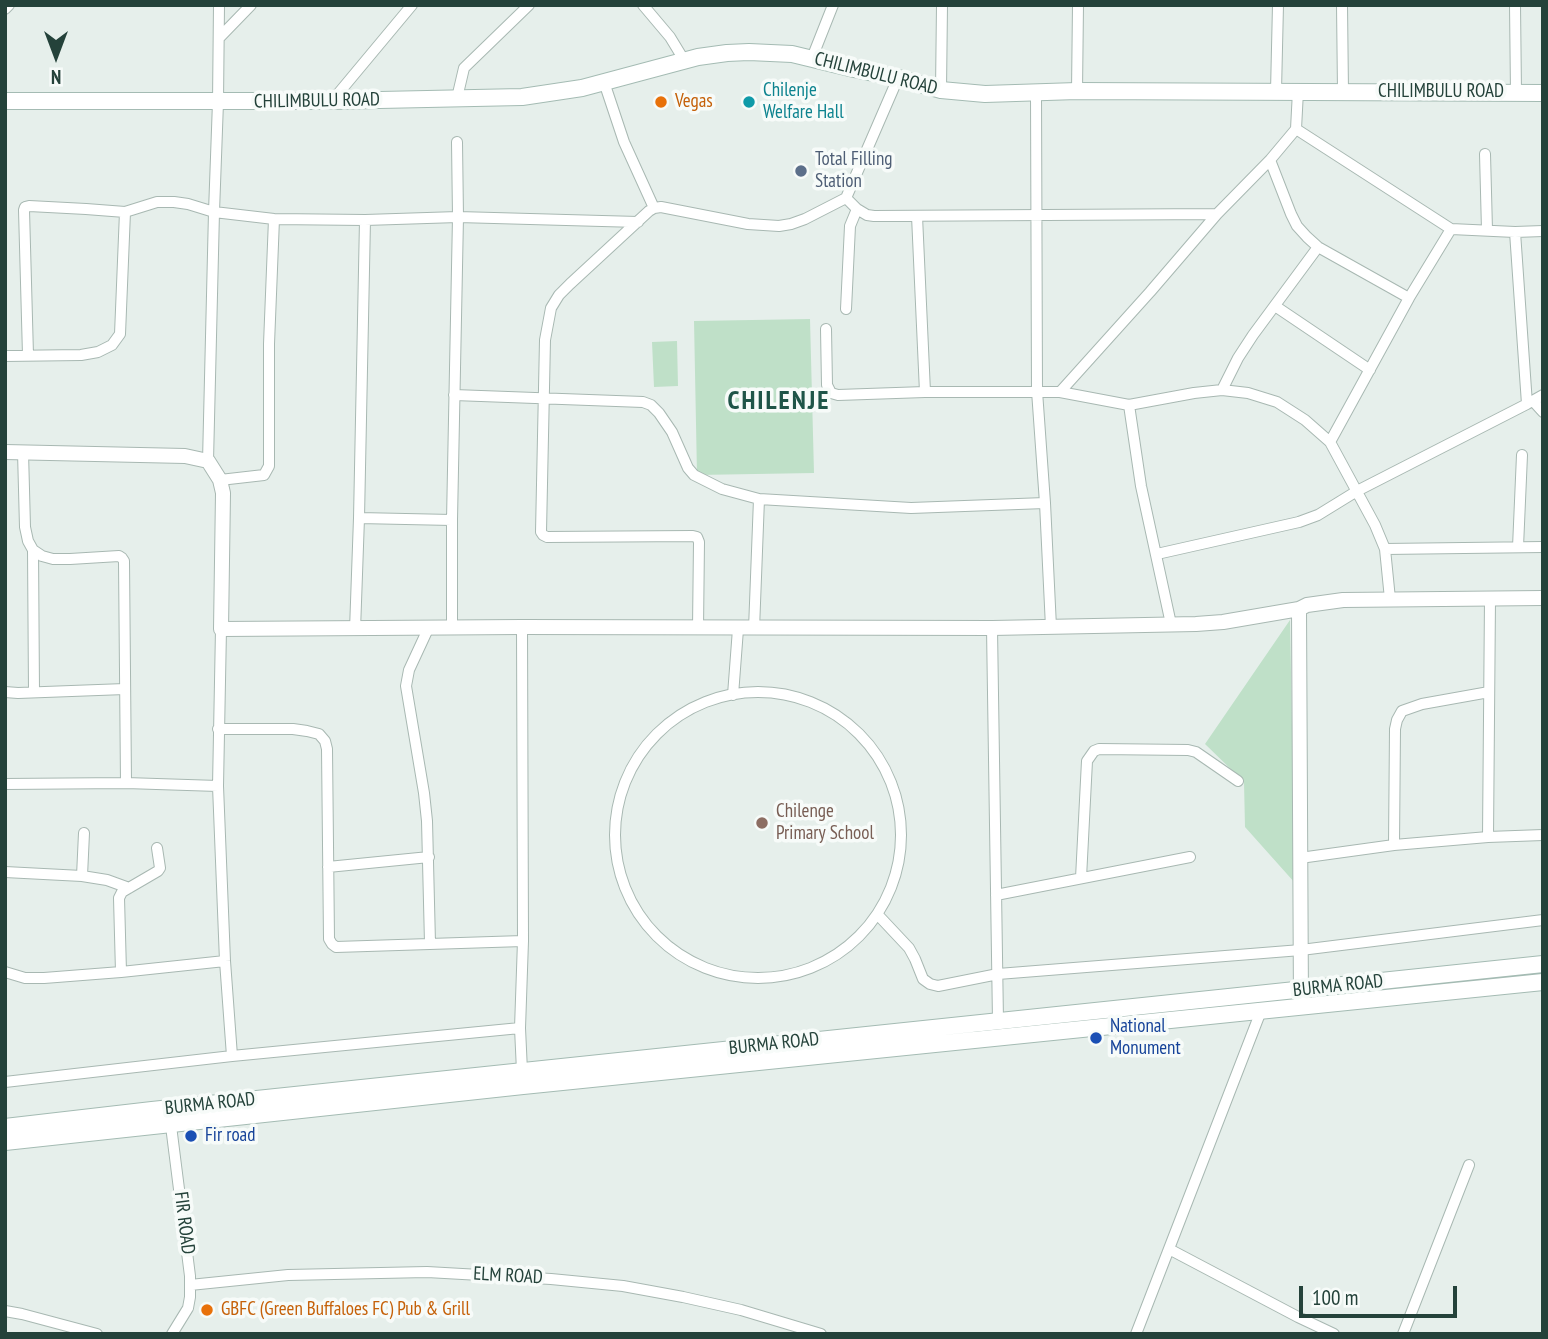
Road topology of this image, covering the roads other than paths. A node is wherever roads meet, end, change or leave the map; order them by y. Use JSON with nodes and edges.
{"nodes":[{"id":1,"x":219,"y":5,"type":"edge"},
{"id":2,"x":251,"y":5,"type":"edge"},
{"id":3,"x":412,"y":5,"type":"edge"},
{"id":4,"x":529,"y":5,"type":"edge"},
{"id":5,"x":643,"y":5,"type":"edge"},
{"id":6,"x":833,"y":5,"type":"edge"},
{"id":7,"x":942,"y":5,"type":"edge"},
{"id":8,"x":1078,"y":5,"type":"edge"},
{"id":9,"x":1278,"y":5,"type":"edge"},
{"id":10,"x":1342,"y":5,"type":"edge"},
{"id":11,"x":1515,"y":5,"type":"edge"},
{"id":12,"x":219,"y":38,"type":"junction"},
{"id":13,"x":812,"y":58,"type":"junction"},
{"id":14,"x":684,"y":60,"type":"junction"},
{"id":15,"x":898,"y":78,"type":"junction"},
{"id":16,"x":604,"y":82,"type":"junction"},
{"id":17,"x":941,"y":90,"type":"junction"},
{"id":18,"x":1077,"y":91,"type":"junction"},
{"id":19,"x":1276,"y":92,"type":"junction"},
{"id":20,"x":1298,"y":92,"type":"junction"},
{"id":21,"x":1343,"y":92,"type":"junction"},
{"id":22,"x":1037,"y":93,"type":"junction"},
{"id":23,"x":1516,"y":93,"type":"junction"},
{"id":24,"x":1543,"y":93,"type":"edge"},
{"id":25,"x":457,"y":98,"type":"junction"},
{"id":26,"x":5,"y":101,"type":"edge"},
{"id":27,"x":332,"y":101,"type":"junction"},
{"id":28,"x":218,"y":102,"type":"junction"},
{"id":29,"x":1296,"y":129,"type":"junction"},
{"id":30,"x":457,"y":142,"type":"dead end"},
{"id":31,"x":1485,"y":154,"type":"dead end"},
{"id":32,"x":1270,"y":160,"type":"junction"},
{"id":33,"x":846,"y":198,"type":"junction"},
{"id":34,"x":654,"y":208,"type":"junction"},
{"id":35,"x":857,"y":209,"type":"junction"},
{"id":36,"x":125,"y":212,"type":"junction"},
{"id":37,"x":214,"y":212,"type":"junction"},
{"id":38,"x":1035,"y":214,"type":"junction"},
{"id":39,"x":1217,"y":214,"type":"junction"},
{"id":40,"x":917,"y":216,"type":"junction"},
{"id":41,"x":458,"y":217,"type":"junction"},
{"id":42,"x":274,"y":219,"type":"junction"},
{"id":43,"x":365,"y":220,"type":"junction"},
{"id":44,"x":639,"y":222,"type":"junction"},
{"id":45,"x":1451,"y":229,"type":"junction"},
{"id":46,"x":1487,"y":230,"type":"junction"},
{"id":47,"x":1543,"y":231,"type":"edge"},
{"id":48,"x":1515,"y":232,"type":"junction"},
{"id":49,"x":1318,"y":247,"type":"junction"},
{"id":50,"x":1409,"y":298,"type":"junction"},
{"id":51,"x":1275,"y":306,"type":"junction"},
{"id":52,"x":846,"y":309,"type":"dead end"},
{"id":53,"x":826,"y":328,"type":"dead end"},
{"id":54,"x":28,"y":355,"type":"junction"},
{"id":55,"x":5,"y":356,"type":"edge"},
{"id":56,"x":1370,"y":370,"type":"junction"},
{"id":57,"x":1222,"y":390,"type":"junction"},
{"id":58,"x":925,"y":391,"type":"junction"},
{"id":59,"x":1037,"y":391,"type":"junction"},
{"id":60,"x":1060,"y":392,"type":"junction"},
{"id":61,"x":454,"y":395,"type":"junction"},
{"id":62,"x":543,"y":398,"type":"junction"},
{"id":63,"x":1534,"y":400,"type":"edge"},
{"id":64,"x":1129,"y":405,"type":"junction"},
{"id":65,"x":1543,"y":412,"type":"edge"},
{"id":66,"x":1330,"y":442,"type":"junction"},
{"id":67,"x":5,"y":452,"type":"edge"},
{"id":68,"x":23,"y":453,"type":"junction"},
{"id":69,"x":1522,"y":455,"type":"dead end"},
{"id":70,"x":208,"y":461,"type":"junction"},
{"id":71,"x":220,"y":480,"type":"junction"},
{"id":72,"x":1357,"y":491,"type":"junction"},
{"id":73,"x":759,"y":499,"type":"junction"},
{"id":74,"x":1045,"y":503,"type":"junction"},
{"id":75,"x":359,"y":518,"type":"junction"},
{"id":76,"x":452,"y":520,"type":"junction"},
{"id":77,"x":1518,"y":547,"type":"junction"},
{"id":78,"x":1543,"y":547,"type":"edge"},
{"id":79,"x":1385,"y":549,"type":"junction"},
{"id":80,"x":33,"y":550,"type":"junction"},
{"id":81,"x":1157,"y":554,"type":"junction"},
{"id":82,"x":1543,"y":598,"type":"edge"},
{"id":83,"x":1390,"y":599,"type":"junction"},
{"id":84,"x":1490,"y":599,"type":"junction"},
{"id":85,"x":1299,"y":609,"type":"junction"},
{"id":86,"x":1171,"y":624,"type":"junction"},
{"id":87,"x":522,"y":627,"type":"junction"},
{"id":88,"x":1051,"y":627,"type":"junction"},
{"id":89,"x":698,"y":628,"type":"junction"},
{"id":90,"x":992,"y":628,"type":"junction"},
{"id":91,"x":221,"y":629,"type":"junction"},
{"id":92,"x":428,"y":629,"type":"junction"},
{"id":93,"x":452,"y":629,"type":"junction"},
{"id":94,"x":738,"y":629,"type":"junction"},
{"id":95,"x":754,"y":629,"type":"junction"},
{"id":96,"x":355,"y":630,"type":"junction"},
{"id":97,"x":125,"y":689,"type":"junction"},
{"id":98,"x":5,"y":692,"type":"edge"},
{"id":99,"x":34,"y":692,"type":"junction"},
{"id":100,"x":1489,"y":692,"type":"junction"},
{"id":101,"x":733,"y":695,"type":"junction"},
{"id":102,"x":218,"y":729,"type":"junction"},
{"id":103,"x":1238,"y":781,"type":"dead end"},
{"id":104,"x":126,"y":783,"type":"junction"},
{"id":105,"x":5,"y":784,"type":"edge"},
{"id":106,"x":218,"y":786,"type":"junction"},
{"id":107,"x":83,"y":833,"type":"dead end"},
{"id":108,"x":1543,"y":835,"type":"edge"},
{"id":109,"x":1488,"y":837,"type":"junction"},
{"id":110,"x":1394,"y":845,"type":"junction"},
{"id":111,"x":157,"y":848,"type":"dead end"},
{"id":112,"x":429,"y":857,"type":"junction"},
{"id":113,"x":1189,"y":857,"type":"dead end"},
{"id":114,"x":1300,"y":858,"type":"junction"},
{"id":115,"x":328,"y":867,"type":"junction"},
{"id":116,"x":5,"y":873,"type":"edge"},
{"id":117,"x":82,"y":876,"type":"junction"},
{"id":118,"x":1081,"y":878,"type":"junction"},
{"id":119,"x":129,"y":888,"type":"junction"},
{"id":120,"x":996,"y":895,"type":"junction"},
{"id":121,"x":878,"y":915,"type":"junction"},
{"id":122,"x":1543,"y":920,"type":"edge"},
{"id":123,"x":523,"y":941,"type":"junction"},
{"id":124,"x":430,"y":943,"type":"junction"},
{"id":125,"x":1301,"y":950,"type":"junction"},
{"id":126,"x":225,"y":961,"type":"junction"},
{"id":127,"x":1543,"y":964,"type":"edge"},
{"id":128,"x":5,"y":972,"type":"edge"},
{"id":129,"x":121,"y":972,"type":"junction"},
{"id":130,"x":998,"y":974,"type":"junction"},
{"id":131,"x":1543,"y":982,"type":"edge"},
{"id":132,"x":1301,"y":989,"type":"junction"},
{"id":133,"x":1301,"y":1006,"type":"junction"},
{"id":134,"x":1261,"y":1011,"type":"junction"},
{"id":135,"x":998,"y":1021,"type":"junction"},
{"id":136,"x":520,"y":1028,"type":"junction"},
{"id":137,"x":232,"y":1056,"type":"junction"},
{"id":138,"x":522,"y":1071,"type":"junction"},
{"id":139,"x":5,"y":1082,"type":"edge"},
{"id":140,"x":170,"y":1116,"type":"junction"},
{"id":141,"x":5,"y":1127,"type":"edge"},
{"id":142,"x":5,"y":1142,"type":"edge"},
{"id":143,"x":1469,"y":1165,"type":"dead end"},
{"id":144,"x":1169,"y":1249,"type":"junction"},
{"id":145,"x":190,"y":1284,"type":"junction"},
{"id":146,"x":5,"y":1311,"type":"edge"},
{"id":147,"x":97,"y":1334,"type":"edge"},
{"id":148,"x":172,"y":1334,"type":"edge"},
{"id":149,"x":821,"y":1334,"type":"edge"},
{"id":150,"x":1136,"y":1334,"type":"edge"},
{"id":151,"x":1334,"y":1334,"type":"edge"},
{"id":152,"x":1403,"y":1334,"type":"edge"}],
"edges":[{"from":1,"to":12,"type":"street"},
{"from":2,"to":12,"type":"street"},
{"from":3,"to":27,"type":"street"},
{"from":4,"to":25,"type":"street"},
{"from":5,"to":14,"type":"street"},
{"from":6,"to":13,"type":"street"},
{"from":7,"to":17,"type":"street"},
{"from":8,"to":18,"type":"street"},
{"from":9,"to":19,"type":"street"},
{"from":10,"to":21,"type":"street"},
{"from":11,"to":23,"type":"street"},
{"from":12,"to":28,"type":"street"},
{"from":13,"to":14,"type":"main road","name":"CHILIMBULU ROAD"},
{"from":13,"to":15,"type":"main road","name":"CHILIMBULU ROAD"},
{"from":14,"to":16,"type":"main road","name":"CHILIMBULU ROAD"},
{"from":15,"to":17,"type":"main road","name":"CHILIMBULU ROAD"},
{"from":15,"to":33,"type":"street"},
{"from":16,"to":25,"type":"main road","name":"CHILIMBULU ROAD"},
{"from":16,"to":34,"type":"street"},
{"from":17,"to":22,"type":"main road","name":"CHILIMBULU ROAD"},
{"from":18,"to":19,"type":"main road","name":"CHILIMBULU ROAD"},
{"from":18,"to":22,"type":"main road","name":"CHILIMBULU ROAD"},
{"from":19,"to":20,"type":"main road","name":"CHILIMBULU ROAD"},
{"from":20,"to":21,"type":"main road","name":"CHILIMBULU ROAD"},
{"from":20,"to":29,"type":"street"},
{"from":21,"to":23,"type":"main road","name":"CHILIMBULU ROAD"},
{"from":22,"to":38,"type":"street"},
{"from":23,"to":24,"type":"main road","name":"CHILIMBULU ROAD"},
{"from":25,"to":27,"type":"main road","name":"CHILIMBULU ROAD"},
{"from":26,"to":28,"type":"main road","name":"CHILIMBULU ROAD"},
{"from":27,"to":28,"type":"main road","name":"CHILIMBULU ROAD"},
{"from":28,"to":37,"type":"street"},
{"from":29,"to":32,"type":"street"},
{"from":29,"to":45,"type":"street"},
{"from":30,"to":41,"type":"street"},
{"from":31,"to":46,"type":"street"},
{"from":32,"to":39,"type":"street"},
{"from":32,"to":49,"type":"street"},
{"from":33,"to":34,"type":"street"},
{"from":33,"to":35,"type":"street"},
{"from":34,"to":44,"type":"street"},
{"from":35,"to":40,"type":"street"},
{"from":35,"to":52,"type":"street"},
{"from":36,"to":37,"type":"street"},
{"from":36,"to":54,"type":"street"},
{"from":36,"to":54,"type":"street"},
{"from":37,"to":42,"type":"street"},
{"from":37,"to":70,"type":"street"},
{"from":38,"to":39,"type":"street"},
{"from":38,"to":40,"type":"street"},
{"from":38,"to":59,"type":"street"},
{"from":39,"to":60,"type":"street"},
{"from":40,"to":58,"type":"street"},
{"from":41,"to":43,"type":"street"},
{"from":41,"to":44,"type":"street"},
{"from":41,"to":61,"type":"street"},
{"from":42,"to":43,"type":"street"},
{"from":42,"to":71,"type":"street"},
{"from":43,"to":75,"type":"street"},
{"from":44,"to":62,"type":"street"},
{"from":45,"to":46,"type":"street"},
{"from":45,"to":50,"type":"street"},
{"from":46,"to":48,"type":"street"},
{"from":47,"to":48,"type":"street"},
{"from":48,"to":63,"type":"street"},
{"from":49,"to":50,"type":"street"},
{"from":49,"to":51,"type":"street"},
{"from":50,"to":56,"type":"street"},
{"from":51,"to":56,"type":"street"},
{"from":51,"to":57,"type":"street"},
{"from":53,"to":58,"type":"street"},
{"from":54,"to":55,"type":"street"},
{"from":56,"to":66,"type":"street"},
{"from":57,"to":64,"type":"street"},
{"from":57,"to":66,"type":"street"},
{"from":58,"to":59,"type":"street"},
{"from":59,"to":60,"type":"street"},
{"from":59,"to":74,"type":"street"},
{"from":60,"to":64,"type":"street"},
{"from":61,"to":62,"type":"street"},
{"from":61,"to":76,"type":"street"},
{"from":62,"to":73,"type":"street"},
{"from":62,"to":89,"type":"street"},
{"from":63,"to":65,"type":"street"},
{"from":63,"to":72,"type":"street"},
{"from":64,"to":81,"type":"street"},
{"from":66,"to":72,"type":"street"},
{"from":67,"to":68,"type":"street"},
{"from":68,"to":70,"type":"street"},
{"from":68,"to":80,"type":"street"},
{"from":69,"to":77,"type":"street"},
{"from":70,"to":71,"type":"street"},
{"from":71,"to":91,"type":"street"},
{"from":72,"to":79,"type":"street"},
{"from":72,"to":81,"type":"street"},
{"from":73,"to":74,"type":"street"},
{"from":73,"to":95,"type":"street"},
{"from":74,"to":88,"type":"street"},
{"from":75,"to":76,"type":"street"},
{"from":75,"to":96,"type":"street"},
{"from":76,"to":93,"type":"street"},
{"from":77,"to":78,"type":"street"},
{"from":77,"to":79,"type":"street"},
{"from":79,"to":83,"type":"street"},
{"from":80,"to":97,"type":"street"},
{"from":80,"to":99,"type":"street"},
{"from":81,"to":86,"type":"street"},
{"from":82,"to":84,"type":"street"},
{"from":83,"to":84,"type":"street"},
{"from":83,"to":85,"type":"street"},
{"from":84,"to":100,"type":"street"},
{"from":85,"to":86,"type":"street"},
{"from":85,"to":114,"type":"street"},
{"from":86,"to":88,"type":"street"},
{"from":87,"to":89,"type":"street"},
{"from":87,"to":93,"type":"street"},
{"from":87,"to":123,"type":"street"},
{"from":88,"to":90,"type":"street"},
{"from":89,"to":94,"type":"street"},
{"from":90,"to":95,"type":"street"},
{"from":90,"to":120,"type":"street"},
{"from":91,"to":96,"type":"street"},
{"from":91,"to":102,"type":"street"},
{"from":92,"to":93,"type":"street"},
{"from":92,"to":96,"type":"street"},
{"from":92,"to":112,"type":"street"},
{"from":94,"to":95,"type":"street"},
{"from":94,"to":101,"type":"street"},
{"from":97,"to":99,"type":"street"},
{"from":97,"to":104,"type":"street"},
{"from":98,"to":99,"type":"street"},
{"from":100,"to":109,"type":"street"},
{"from":100,"to":110,"type":"street"},
{"from":101,"to":121,"type":"street"},
{"from":101,"to":121,"type":"street"},
{"from":102,"to":106,"type":"street"},
{"from":102,"to":115,"type":"street"},
{"from":103,"to":118,"type":"street"},
{"from":104,"to":105,"type":"street"},
{"from":104,"to":106,"type":"street"},
{"from":106,"to":126,"type":"street"},
{"from":107,"to":117,"type":"street"},
{"from":108,"to":109,"type":"street"},
{"from":109,"to":110,"type":"street"},
{"from":110,"to":114,"type":"street"},
{"from":111,"to":119,"type":"street"},
{"from":112,"to":115,"type":"street"},
{"from":112,"to":124,"type":"street"},
{"from":113,"to":118,"type":"street"},
{"from":114,"to":125,"type":"street"},
{"from":115,"to":124,"type":"street"},
{"from":116,"to":117,"type":"street"},
{"from":117,"to":119,"type":"street"},
{"from":118,"to":120,"type":"street"},
{"from":119,"to":129,"type":"street"},
{"from":120,"to":130,"type":"street"},
{"from":121,"to":130,"type":"street"},
{"from":122,"to":125,"type":"street"},
{"from":123,"to":124,"type":"street"},
{"from":123,"to":136,"type":"street"},
{"from":125,"to":130,"type":"street"},
{"from":125,"to":132,"type":"street"},
{"from":126,"to":129,"type":"street"},
{"from":126,"to":137,"type":"street"},
{"from":127,"to":132,"type":"main road","name":"BURMA ROAD"},
{"from":128,"to":129,"type":"street"},
{"from":130,"to":135,"type":"street"},
{"from":131,"to":133,"type":"main road","name":"BURMA ROAD"},
{"from":132,"to":133,"type":"street"},
{"from":132,"to":135,"type":"main road","name":"BURMA ROAD"},
{"from":133,"to":134,"type":"main road","name":"BURMA ROAD"},
{"from":134,"to":140,"type":"main road","name":"BURMA ROAD"},
{"from":134,"to":144,"type":"street"},
{"from":135,"to":138,"type":"main road","name":"BURMA ROAD"},
{"from":136,"to":137,"type":"street"},
{"from":136,"to":138,"type":"street"},
{"from":137,"to":139,"type":"street"},
{"from":138,"to":140,"type":"main road","name":"BURMA ROAD"},
{"from":140,"to":141,"type":"main road","name":"BURMA ROAD"},
{"from":140,"to":142,"type":"main road","name":"BURMA ROAD"},
{"from":140,"to":145,"type":"street","name":"FIR ROAD"},
{"from":143,"to":152,"type":"street"},
{"from":144,"to":150,"type":"street"},
{"from":144,"to":151,"type":"street"},
{"from":145,"to":148,"type":"street","name":"FIR ROAD"},
{"from":145,"to":149,"type":"street","name":"ELM ROAD"},
{"from":146,"to":147,"type":"street"}]}
